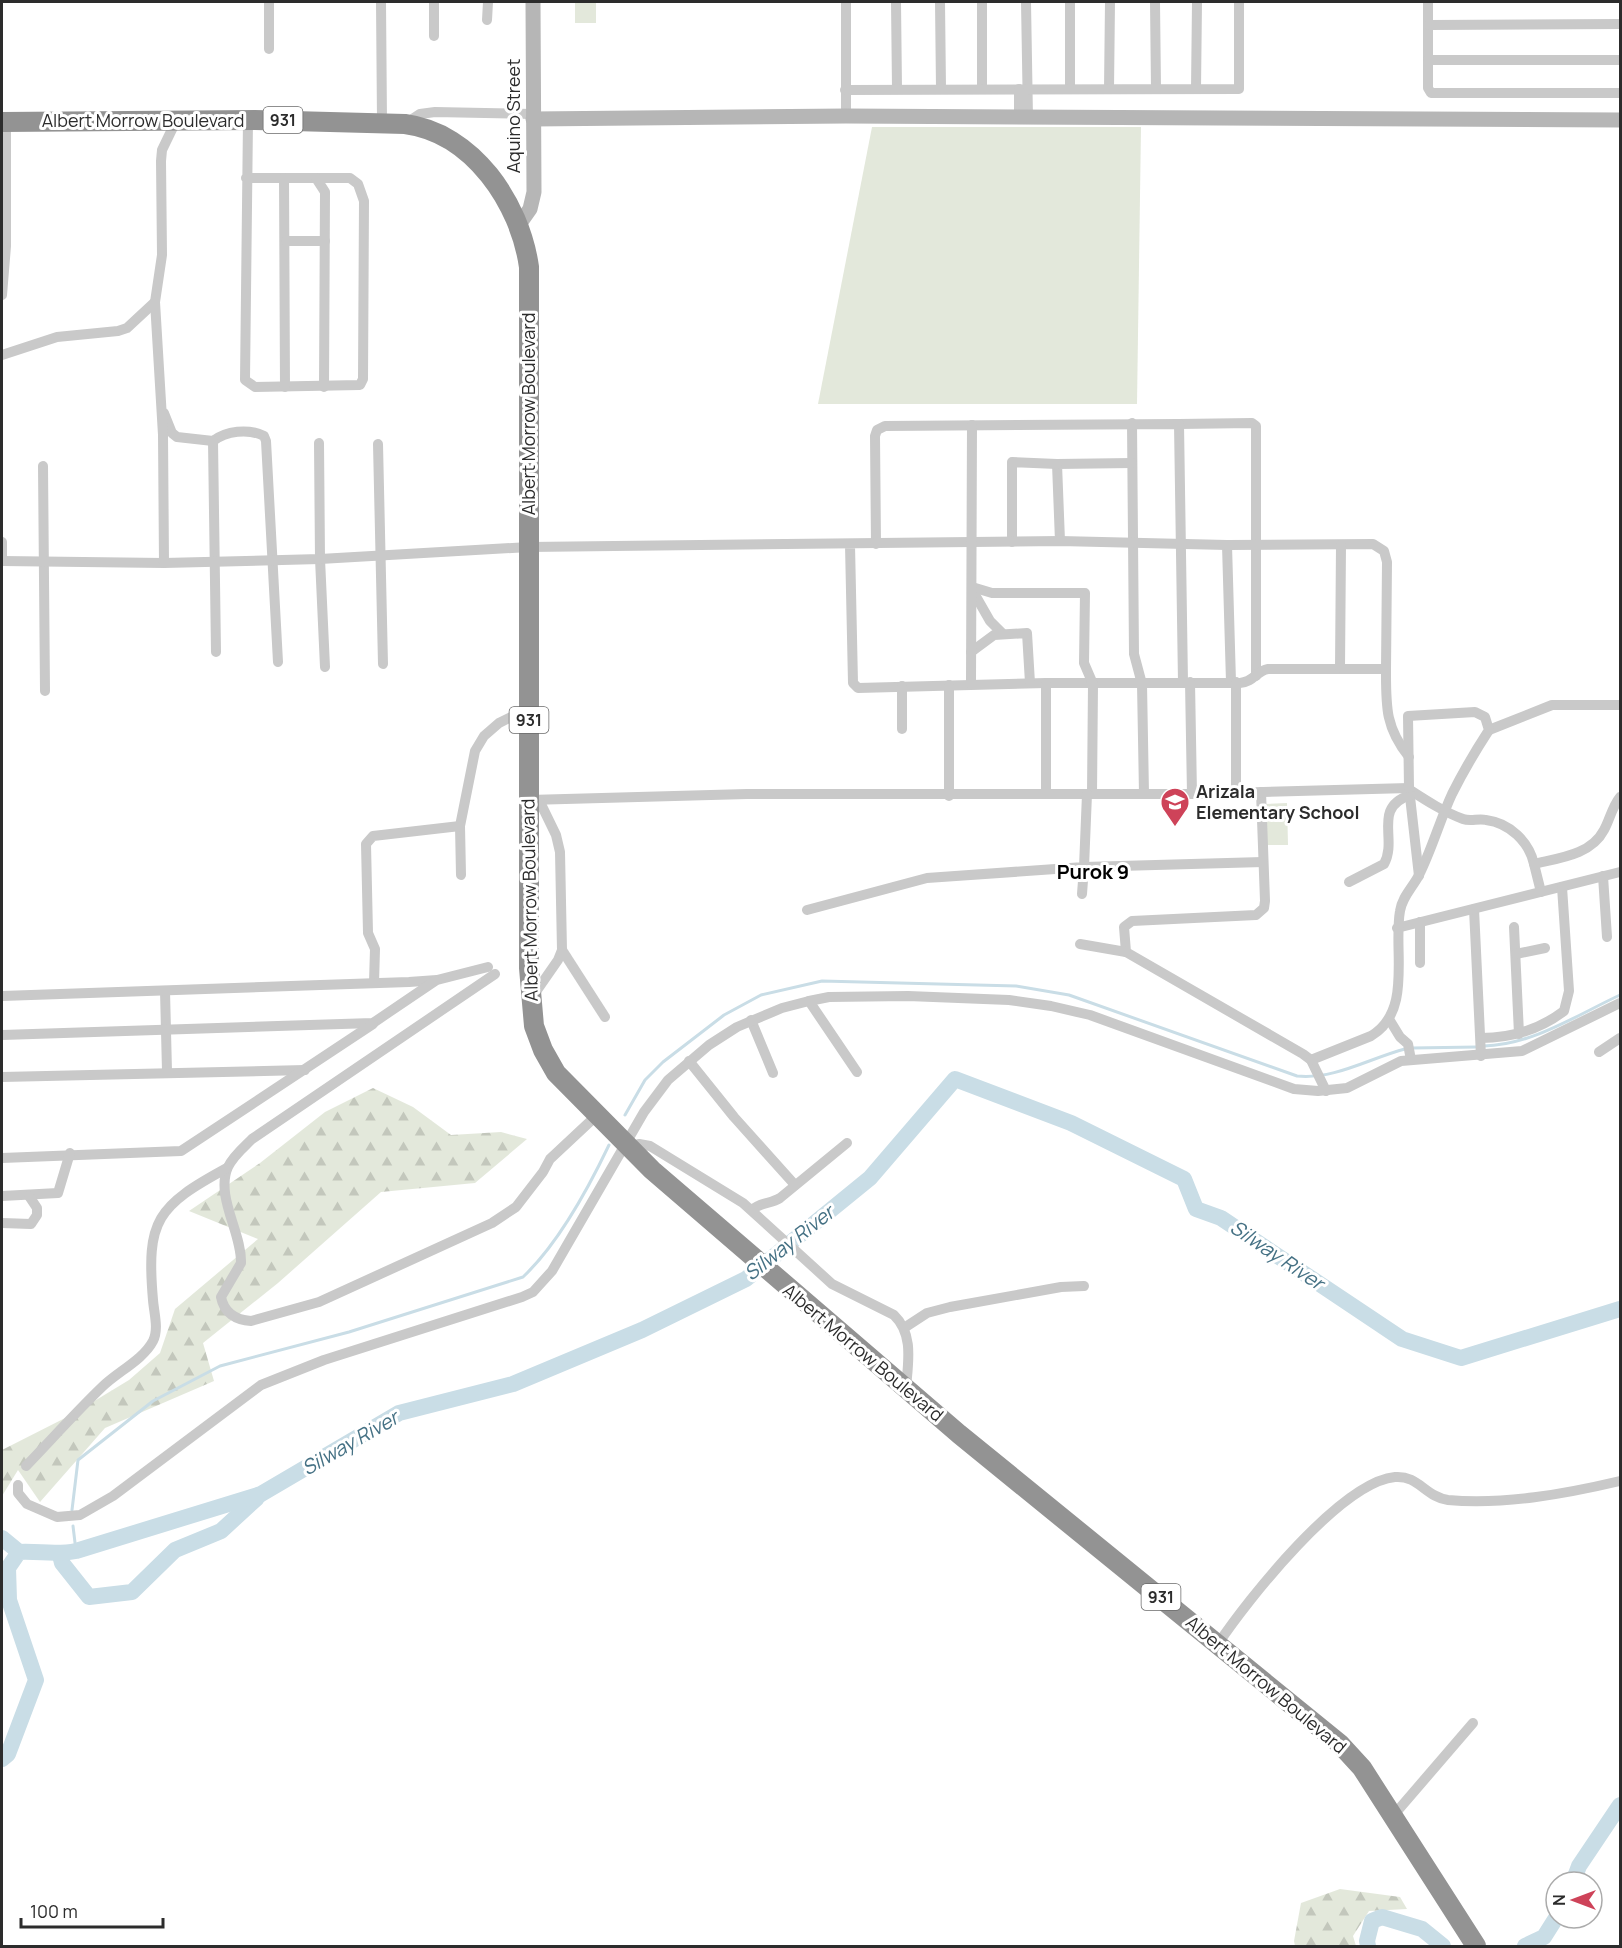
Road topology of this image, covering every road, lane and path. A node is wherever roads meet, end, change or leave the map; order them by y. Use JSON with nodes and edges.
{"nodes":[{"id":1,"x":269,"y":2,"type":"edge"},
{"id":2,"x":381,"y":2,"type":"edge"},
{"id":3,"x":434,"y":2,"type":"edge"},
{"id":4,"x":488,"y":2,"type":"edge"},
{"id":5,"x":533,"y":2,"type":"edge"},
{"id":6,"x":846,"y":2,"type":"edge"},
{"id":7,"x":896,"y":2,"type":"edge"},
{"id":8,"x":940,"y":2,"type":"edge"},
{"id":9,"x":982,"y":2,"type":"edge"},
{"id":10,"x":1026,"y":2,"type":"edge"},
{"id":11,"x":1070,"y":2,"type":"edge"},
{"id":12,"x":1110,"y":2,"type":"edge"},
{"id":13,"x":1155,"y":2,"type":"edge"},
{"id":14,"x":1197,"y":2,"type":"edge"},
{"id":15,"x":1239,"y":2,"type":"edge"},
{"id":16,"x":1428,"y":2,"type":"edge"},
{"id":17,"x":487,"y":20,"type":"dead end"},
{"id":18,"x":1620,"y":24,"type":"edge"},
{"id":19,"x":1429,"y":25,"type":"junction"},
{"id":20,"x":434,"y":36,"type":"dead end"},
{"id":21,"x":268,"y":49,"type":"dead end"},
{"id":22,"x":1428,"y":60,"type":"junction"},
{"id":23,"x":1620,"y":60,"type":"edge"},
{"id":24,"x":897,"y":89,"type":"junction"},
{"id":25,"x":941,"y":89,"type":"junction"},
{"id":26,"x":982,"y":89,"type":"junction"},
{"id":27,"x":1023,"y":89,"type":"junction"},
{"id":28,"x":1070,"y":89,"type":"junction"},
{"id":29,"x":1109,"y":89,"type":"junction"},
{"id":30,"x":1156,"y":89,"type":"junction"},
{"id":31,"x":1196,"y":89,"type":"junction"},
{"id":32,"x":845,"y":90,"type":"junction"},
{"id":33,"x":1620,"y":93,"type":"edge"},
{"id":34,"x":533,"y":116,"type":"junction"},
{"id":35,"x":846,"y":116,"type":"junction"},
{"id":36,"x":1023,"y":118,"type":"junction"},
{"id":37,"x":248,"y":120,"type":"junction"},
{"id":38,"x":1620,"y":120,"type":"edge"},
{"id":39,"x":176,"y":121,"type":"junction"},
{"id":40,"x":4,"y":122,"type":"edge"},
{"id":41,"x":382,"y":122,"type":"junction"},
{"id":42,"x":405,"y":124,"type":"junction"},
{"id":43,"x":246,"y":178,"type":"junction"},
{"id":44,"x":284,"y":178,"type":"junction"},
{"id":45,"x":316,"y":178,"type":"junction"},
{"id":46,"x":518,"y":226,"type":"junction"},
{"id":47,"x":286,"y":241,"type":"junction"},
{"id":48,"x":325,"y":241,"type":"junction"},
{"id":49,"x":2,"y":295,"type":"edge"},
{"id":50,"x":155,"y":302,"type":"junction"},
{"id":51,"x":2,"y":355,"type":"edge"},
{"id":52,"x":285,"y":387,"type":"junction"},
{"id":53,"x":324,"y":387,"type":"junction"},
{"id":54,"x":159,"y":405,"type":"junction"},
{"id":55,"x":1132,"y":423,"type":"junction"},
{"id":56,"x":1179,"y":424,"type":"junction"},
{"id":57,"x":972,"y":425,"type":"junction"},
{"id":58,"x":213,"y":441,"type":"junction"},
{"id":59,"x":319,"y":443,"type":"dead end"},
{"id":60,"x":378,"y":444,"type":"dead end"},
{"id":61,"x":1132,"y":463,"type":"junction"},
{"id":62,"x":1058,"y":464,"type":"junction"},
{"id":63,"x":43,"y":466,"type":"dead end"},
{"id":64,"x":1060,"y":541,"type":"junction"},
{"id":65,"x":2,"y":542,"type":"edge"},
{"id":66,"x":1012,"y":542,"type":"junction"},
{"id":67,"x":1132,"y":542,"type":"junction"},
{"id":68,"x":1180,"y":542,"type":"junction"},
{"id":69,"x":971,"y":543,"type":"junction"},
{"id":70,"x":876,"y":544,"type":"junction"},
{"id":71,"x":1256,"y":544,"type":"junction"},
{"id":72,"x":850,"y":545,"type":"junction"},
{"id":73,"x":1227,"y":545,"type":"junction"},
{"id":74,"x":1341,"y":545,"type":"junction"},
{"id":75,"x":529,"y":547,"type":"junction"},
{"id":76,"x":380,"y":556,"type":"junction"},
{"id":77,"x":320,"y":559,"type":"junction"},
{"id":78,"x":274,"y":560,"type":"junction"},
{"id":79,"x":2,"y":561,"type":"edge"},
{"id":80,"x":214,"y":561,"type":"junction"},
{"id":81,"x":44,"y":563,"type":"junction"},
{"id":82,"x":164,"y":563,"type":"junction"},
{"id":83,"x":972,"y":587,"type":"junction"},
{"id":84,"x":1002,"y":633,"type":"junction"},
{"id":85,"x":216,"y":652,"type":"dead end"},
{"id":86,"x":971,"y":652,"type":"junction"},
{"id":87,"x":278,"y":662,"type":"dead end"},
{"id":88,"x":382,"y":664,"type":"dead end"},
{"id":89,"x":325,"y":667,"type":"dead end"},
{"id":90,"x":1340,"y":668,"type":"junction"},
{"id":91,"x":1386,"y":669,"type":"junction"},
{"id":92,"x":1257,"y":676,"type":"junction"},
{"id":93,"x":1187,"y":682,"type":"junction"},
{"id":94,"x":1234,"y":682,"type":"junction"},
{"id":95,"x":1030,"y":683,"type":"junction"},
{"id":96,"x":1046,"y":683,"type":"junction"},
{"id":97,"x":971,"y":684,"type":"junction"},
{"id":98,"x":1093,"y":684,"type":"junction"},
{"id":99,"x":1142,"y":684,"type":"junction"},
{"id":100,"x":949,"y":685,"type":"junction"},
{"id":101,"x":902,"y":686,"type":"junction"},
{"id":102,"x":45,"y":691,"type":"dead end"},
{"id":103,"x":1620,"y":705,"type":"edge"},
{"id":104,"x":529,"y":708,"type":"junction"},
{"id":105,"x":902,"y":729,"type":"dead end"},
{"id":106,"x":1490,"y":730,"type":"junction"},
{"id":107,"x":1409,"y":758,"type":"junction"},
{"id":108,"x":1410,"y":791,"type":"junction"},
{"id":109,"x":1236,"y":792,"type":"junction"},
{"id":110,"x":1261,"y":792,"type":"junction"},
{"id":111,"x":1046,"y":793,"type":"junction"},
{"id":112,"x":1090,"y":794,"type":"junction"},
{"id":113,"x":1144,"y":794,"type":"junction"},
{"id":114,"x":1192,"y":794,"type":"junction"},
{"id":115,"x":1452,"y":795,"type":"junction"},
{"id":116,"x":950,"y":796,"type":"junction"},
{"id":117,"x":1620,"y":797,"type":"edge"},
{"id":118,"x":534,"y":800,"type":"junction"},
{"id":119,"x":1432,"y":804,"type":"junction"},
{"id":120,"x":1446,"y":811,"type":"junction"},
{"id":121,"x":460,"y":826,"type":"junction"},
{"id":122,"x":1440,"y":826,"type":"junction"},
{"id":123,"x":1263,"y":862,"type":"junction"},
{"id":124,"x":1534,"y":864,"type":"junction"},
{"id":125,"x":1084,"y":867,"type":"junction"},
{"id":126,"x":1620,"y":872,"type":"edge"},
{"id":127,"x":461,"y":875,"type":"dead end"},
{"id":128,"x":1419,"y":876,"type":"junction"},
{"id":129,"x":1603,"y":876,"type":"junction"},
{"id":130,"x":1349,"y":882,"type":"dead end"},
{"id":131,"x":1562,"y":887,"type":"junction"},
{"id":132,"x":1541,"y":892,"type":"junction"},
{"id":133,"x":1082,"y":894,"type":"dead end"},
{"id":134,"x":1474,"y":909,"type":"junction"},
{"id":135,"x":807,"y":910,"type":"dead end"},
{"id":136,"x":1420,"y":922,"type":"junction"},
{"id":137,"x":1514,"y":927,"type":"dead end"},
{"id":138,"x":1397,"y":928,"type":"junction"},
{"id":139,"x":1607,"y":937,"type":"dead end"},
{"id":140,"x":1080,"y":944,"type":"dead end"},
{"id":141,"x":1545,"y":948,"type":"dead end"},
{"id":142,"x":562,"y":950,"type":"junction"},
{"id":143,"x":1126,"y":952,"type":"junction"},
{"id":144,"x":1516,"y":954,"type":"junction"},
{"id":145,"x":1420,"y":963,"type":"dead end"},
{"id":146,"x":437,"y":980,"type":"junction"},
{"id":147,"x":374,"y":983,"type":"junction"},
{"id":148,"x":165,"y":991,"type":"junction"},
{"id":149,"x":2,"y":996,"type":"edge"},
{"id":150,"x":530,"y":999,"type":"junction"},
{"id":151,"x":809,"y":1001,"type":"junction"},
{"id":152,"x":1620,"y":1003,"type":"edge"},
{"id":153,"x":605,"y":1017,"type":"dead end"},
{"id":154,"x":1389,"y":1019,"type":"junction"},
{"id":155,"x":751,"y":1020,"type":"junction"},
{"id":156,"x":373,"y":1023,"type":"junction"},
{"id":157,"x":350,"y":1024,"type":"junction"},
{"id":158,"x":166,"y":1030,"type":"junction"},
{"id":159,"x":360,"y":1032,"type":"junction"},
{"id":160,"x":1519,"y":1034,"type":"junction"},
{"id":161,"x":2,"y":1035,"type":"edge"},
{"id":162,"x":1620,"y":1038,"type":"edge"},
{"id":163,"x":1481,"y":1047,"type":"junction"},
{"id":164,"x":1410,"y":1052,"type":"junction"},
{"id":165,"x":1599,"y":1052,"type":"dead end"},
{"id":166,"x":1311,"y":1060,"type":"junction"},
{"id":167,"x":689,"y":1061,"type":"junction"},
{"id":168,"x":306,"y":1070,"type":"junction"},
{"id":169,"x":167,"y":1071,"type":"junction"},
{"id":170,"x":857,"y":1072,"type":"dead end"},
{"id":171,"x":773,"y":1073,"type":"dead end"},
{"id":172,"x":2,"y":1077,"type":"edge"},
{"id":173,"x":1322,"y":1082,"type":"junction"},
{"id":174,"x":596,"y":1116,"type":"junction"},
{"id":175,"x":847,"y":1143,"type":"dead end"},
{"id":176,"x":628,"y":1146,"type":"junction"},
{"id":177,"x":70,"y":1153,"type":"junction"},
{"id":178,"x":2,"y":1158,"type":"edge"},
{"id":179,"x":227,"y":1168,"type":"junction"},
{"id":180,"x":795,"y":1185,"type":"junction"},
{"id":181,"x":2,"y":1196,"type":"edge"},
{"id":182,"x":29,"y":1196,"type":"junction"},
{"id":183,"x":754,"y":1212,"type":"junction"},
{"id":184,"x":2,"y":1223,"type":"edge"},
{"id":185,"x":1084,"y":1286,"type":"dead end"},
{"id":186,"x":904,"y":1328,"type":"junction"},
{"id":187,"x":906,"y":1390,"type":"junction"},
{"id":188,"x":26,"y":1466,"type":"dead end"},
{"id":189,"x":1620,"y":1481,"type":"edge"},
{"id":190,"x":18,"y":1485,"type":"dead end"},
{"id":191,"x":1218,"y":1644,"type":"junction"},
{"id":192,"x":1473,"y":1723,"type":"dead end"},
{"id":193,"x":1393,"y":1816,"type":"junction"},
{"id":194,"x":1476,"y":1947,"type":"edge"}],
"edges":[{"from":1,"to":21,"type":"street"},
{"from":2,"to":41,"type":"street"},
{"from":3,"to":20,"type":"street"},
{"from":4,"to":17,"type":"street"},
{"from":5,"to":34,"type":"street","name":"Aquino Street"},
{"from":6,"to":32,"type":"street"},
{"from":7,"to":24,"type":"street"},
{"from":8,"to":25,"type":"street"},
{"from":9,"to":26,"type":"street"},
{"from":10,"to":27,"type":"street"},
{"from":11,"to":28,"type":"street"},
{"from":12,"to":29,"type":"street"},
{"from":13,"to":30,"type":"street"},
{"from":14,"to":31,"type":"street"},
{"from":15,"to":31,"type":"street"},
{"from":16,"to":19,"type":"street"},
{"from":18,"to":19,"type":"street"},
{"from":19,"to":22,"type":"street"},
{"from":22,"to":23,"type":"street"},
{"from":22,"to":33,"type":"street"},
{"from":24,"to":25,"type":"street"},
{"from":24,"to":32,"type":"street"},
{"from":25,"to":26,"type":"street"},
{"from":26,"to":27,"type":"street"},
{"from":27,"to":28,"type":"street"},
{"from":27,"to":36,"type":"street"},
{"from":28,"to":29,"type":"street"},
{"from":29,"to":30,"type":"street"},
{"from":30,"to":31,"type":"street"},
{"from":32,"to":35,"type":"street"},
{"from":34,"to":35,"type":"street"},
{"from":34,"to":42,"type":"street"},
{"from":34,"to":46,"type":"street","name":"Aquino Street"},
{"from":35,"to":36,"type":"street"},
{"from":36,"to":38,"type":"street"},
{"from":37,"to":39,"type":"highway","name":"Albert Morrow Boulevard","number":"931"},
{"from":37,"to":41,"type":"highway","name":"Albert Morrow Boulevard","number":"931"},
{"from":37,"to":43,"type":"street"},
{"from":39,"to":40,"type":"highway","name":"Albert Morrow Boulevard","number":"931"},
{"from":39,"to":50,"type":"street"},
{"from":40,"to":49,"type":"street"},
{"from":41,"to":42,"type":"highway","name":"Albert Morrow Boulevard","number":"931"},
{"from":42,"to":46,"type":"highway","name":"Albert Morrow Boulevard","number":"931"},
{"from":43,"to":44,"type":"street"},
{"from":43,"to":52,"type":"street"},
{"from":44,"to":45,"type":"street"},
{"from":44,"to":47,"type":"street"},
{"from":45,"to":48,"type":"street"},
{"from":45,"to":53,"type":"street"},
{"from":46,"to":75,"type":"highway","name":"Albert Morrow Boulevard","number":"931"},
{"from":47,"to":48,"type":"street"},
{"from":47,"to":52,"type":"street"},
{"from":48,"to":53,"type":"street"},
{"from":50,"to":51,"type":"street"},
{"from":50,"to":54,"type":"street"},
{"from":52,"to":53,"type":"street"},
{"from":54,"to":58,"type":"street"},
{"from":54,"to":82,"type":"street"},
{"from":55,"to":56,"type":"street"},
{"from":55,"to":57,"type":"street"},
{"from":55,"to":61,"type":"street"},
{"from":56,"to":68,"type":"street"},
{"from":56,"to":71,"type":"street"},
{"from":57,"to":69,"type":"street"},
{"from":57,"to":70,"type":"street"},
{"from":58,"to":78,"type":"street"},
{"from":58,"to":80,"type":"street"},
{"from":59,"to":77,"type":"street"},
{"from":60,"to":76,"type":"street"},
{"from":61,"to":62,"type":"street"},
{"from":61,"to":67,"type":"street"},
{"from":62,"to":64,"type":"street"},
{"from":62,"to":66,"type":"street"},
{"from":63,"to":81,"type":"street"},
{"from":64,"to":66,"type":"street"},
{"from":64,"to":67,"type":"street"},
{"from":65,"to":79,"type":"street"},
{"from":66,"to":69,"type":"street"},
{"from":67,"to":68,"type":"street"},
{"from":67,"to":99,"type":"street"},
{"from":68,"to":73,"type":"street"},
{"from":68,"to":93,"type":"street"},
{"from":69,"to":70,"type":"street"},
{"from":69,"to":83,"type":"street"},
{"from":70,"to":72,"type":"street"},
{"from":71,"to":73,"type":"street"},
{"from":71,"to":74,"type":"street"},
{"from":71,"to":92,"type":"street"},
{"from":72,"to":75,"type":"street"},
{"from":72,"to":101,"type":"street"},
{"from":73,"to":94,"type":"street"},
{"from":74,"to":90,"type":"street"},
{"from":74,"to":91,"type":"street"},
{"from":75,"to":76,"type":"street"},
{"from":75,"to":104,"type":"highway","name":"Albert Morrow Boulevard","number":"931"},
{"from":76,"to":77,"type":"street"},
{"from":76,"to":88,"type":"street"},
{"from":77,"to":78,"type":"street"},
{"from":77,"to":89,"type":"street"},
{"from":78,"to":80,"type":"street"},
{"from":78,"to":87,"type":"street"},
{"from":79,"to":81,"type":"street"},
{"from":80,"to":82,"type":"street"},
{"from":80,"to":85,"type":"street"},
{"from":81,"to":82,"type":"street"},
{"from":81,"to":102,"type":"street"},
{"from":83,"to":84,"type":"street"},
{"from":83,"to":86,"type":"street"},
{"from":83,"to":98,"type":"street"},
{"from":84,"to":86,"type":"street"},
{"from":84,"to":95,"type":"street"},
{"from":86,"to":97,"type":"street"},
{"from":90,"to":91,"type":"street"},
{"from":90,"to":92,"type":"street"},
{"from":91,"to":107,"type":"street"},
{"from":92,"to":94,"type":"street"},
{"from":93,"to":94,"type":"street"},
{"from":93,"to":99,"type":"street"},
{"from":93,"to":114,"type":"street"},
{"from":94,"to":109,"type":"street"},
{"from":95,"to":96,"type":"street"},
{"from":95,"to":97,"type":"street"},
{"from":96,"to":98,"type":"street"},
{"from":96,"to":111,"type":"street"},
{"from":97,"to":100,"type":"street"},
{"from":98,"to":99,"type":"street"},
{"from":98,"to":112,"type":"street"},
{"from":99,"to":113,"type":"street"},
{"from":100,"to":101,"type":"street"},
{"from":100,"to":116,"type":"street"},
{"from":101,"to":105,"type":"street"},
{"from":103,"to":106,"type":"street"},
{"from":104,"to":118,"type":"highway","name":"Albert Morrow Boulevard","number":"931"},
{"from":104,"to":121,"type":"street"},
{"from":106,"to":107,"type":"street"},
{"from":106,"to":115,"type":"street"},
{"from":107,"to":108,"type":"street"},
{"from":108,"to":110,"type":"street"},
{"from":108,"to":119,"type":"street"},
{"from":108,"to":128,"type":"street"},
{"from":108,"to":130,"type":"street"},
{"from":109,"to":110,"type":"street"},
{"from":109,"to":114,"type":"street"},
{"from":110,"to":123,"type":"street"},
{"from":111,"to":112,"type":"street"},
{"from":111,"to":116,"type":"street"},
{"from":112,"to":113,"type":"street"},
{"from":112,"to":125,"type":"street"},
{"from":113,"to":114,"type":"street"},
{"from":115,"to":119,"type":"street"},
{"from":115,"to":120,"type":"street"},
{"from":116,"to":118,"type":"street"},
{"from":117,"to":124,"type":"street"},
{"from":118,"to":142,"type":"street"},
{"from":118,"to":150,"type":"highway","name":"Albert Morrow Boulevard","number":"931"},
{"from":119,"to":120,"type":"street"},
{"from":119,"to":122,"type":"street"},
{"from":120,"to":122,"type":"street"},
{"from":120,"to":124,"type":"street"},
{"from":121,"to":127,"type":"street"},
{"from":121,"to":147,"type":"street"},
{"from":122,"to":128,"type":"street"},
{"from":123,"to":125,"type":"street"},
{"from":123,"to":143,"type":"street"},
{"from":124,"to":132,"type":"street"},
{"from":125,"to":133,"type":"street"},
{"from":125,"to":135,"type":"street"},
{"from":126,"to":129,"type":"street"},
{"from":128,"to":138,"type":"street"},
{"from":129,"to":131,"type":"street"},
{"from":129,"to":139,"type":"street"},
{"from":131,"to":132,"type":"street"},
{"from":131,"to":160,"type":"street"},
{"from":132,"to":134,"type":"street"},
{"from":134,"to":136,"type":"street"},
{"from":134,"to":163,"type":"street"},
{"from":136,"to":138,"type":"street"},
{"from":136,"to":145,"type":"street"},
{"from":137,"to":144,"type":"street"},
{"from":138,"to":154,"type":"street"},
{"from":140,"to":143,"type":"street"},
{"from":141,"to":144,"type":"street"},
{"from":142,"to":150,"type":"street"},
{"from":142,"to":153,"type":"street"},
{"from":143,"to":166,"type":"street"},
{"from":144,"to":160,"type":"street"},
{"from":146,"to":147,"type":"street"},
{"from":146,"to":156,"type":"street"},
{"from":146,"to":179,"type":"street"},
{"from":147,"to":148,"type":"street"},
{"from":148,"to":149,"type":"street"},
{"from":148,"to":158,"type":"street"},
{"from":150,"to":174,"type":"highway","name":"Albert Morrow Boulevard","number":"931"},
{"from":151,"to":155,"type":"street"},
{"from":151,"to":170,"type":"street"},
{"from":151,"to":173,"type":"street"},
{"from":152,"to":163,"type":"street"},
{"from":154,"to":164,"type":"street"},
{"from":154,"to":166,"type":"street"},
{"from":155,"to":167,"type":"street"},
{"from":155,"to":171,"type":"street"},
{"from":156,"to":157,"type":"street"},
{"from":156,"to":159,"type":"street"},
{"from":157,"to":158,"type":"street"},
{"from":157,"to":159,"type":"street"},
{"from":158,"to":161,"type":"street"},
{"from":158,"to":169,"type":"street"},
{"from":159,"to":168,"type":"street"},
{"from":160,"to":163,"type":"street"},
{"from":162,"to":165,"type":"street"},
{"from":163,"to":164,"type":"street"},
{"from":164,"to":173,"type":"street"},
{"from":166,"to":173,"type":"street"},
{"from":167,"to":176,"type":"street"},
{"from":167,"to":180,"type":"street"},
{"from":168,"to":169,"type":"street"},
{"from":168,"to":177,"type":"street"},
{"from":169,"to":172,"type":"street"},
{"from":174,"to":176,"type":"highway","name":"Albert Morrow Boulevard","number":"931"},
{"from":174,"to":179,"type":"street"},
{"from":175,"to":180,"type":"street"},
{"from":176,"to":183,"type":"street"},
{"from":176,"to":187,"type":"highway","name":"Albert Morrow Boulevard","number":"931"},
{"from":176,"to":190,"type":"street"},
{"from":177,"to":178,"type":"street"},
{"from":177,"to":182,"type":"street"},
{"from":179,"to":188,"type":"street"},
{"from":180,"to":183,"type":"street"},
{"from":181,"to":182,"type":"street"},
{"from":182,"to":184,"type":"street"},
{"from":183,"to":186,"type":"street"},
{"from":185,"to":186,"type":"street"},
{"from":186,"to":187,"type":"street"},
{"from":187,"to":191,"type":"highway","name":"Albert Morrow Boulevard","number":"931"},
{"from":189,"to":191,"type":"street"},
{"from":191,"to":193,"type":"highway","name":"Albert Morrow Boulevard","number":"931"},
{"from":192,"to":193,"type":"street"},
{"from":193,"to":194,"type":"highway","name":"Albert Morrow Boulevard","number":"931"}]}
